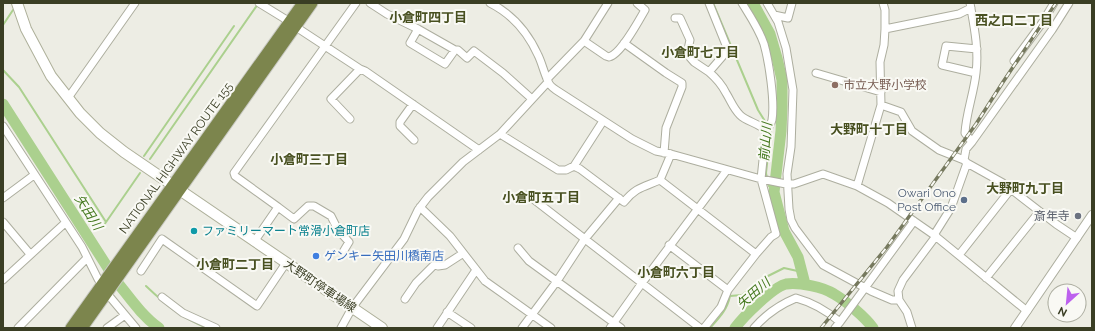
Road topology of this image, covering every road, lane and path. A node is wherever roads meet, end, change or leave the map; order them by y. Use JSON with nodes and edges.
{"nodes":[{"id":1,"x":17,"y":3,"type":"edge"},
{"id":2,"x":135,"y":3,"type":"edge"},
{"id":3,"x":303,"y":3,"type":"edge"},
{"id":4,"x":312,"y":3,"type":"edge"},
{"id":5,"x":356,"y":3,"type":"edge"},
{"id":6,"x":370,"y":3,"type":"edge"},
{"id":7,"x":490,"y":3,"type":"edge"},
{"id":8,"x":608,"y":3,"type":"edge"},
{"id":9,"x":637,"y":3,"type":"edge"},
{"id":10,"x":709,"y":3,"type":"edge"},
{"id":11,"x":742,"y":3,"type":"edge"},
{"id":12,"x":767,"y":3,"type":"edge"},
{"id":13,"x":792,"y":3,"type":"edge"},
{"id":14,"x":883,"y":3,"type":"edge"},
{"id":15,"x":1054,"y":3,"type":"edge"},
{"id":16,"x":1069,"y":3,"type":"edge"},
{"id":17,"x":260,"y":4,"type":"edge"},
{"id":18,"x":970,"y":5,"type":"edge"},
{"id":19,"x":774,"y":16,"type":"junction"},
{"id":20,"x":675,"y":18,"type":"dead end"},
{"id":21,"x":293,"y":24,"type":"junction"},
{"id":22,"x":418,"y":29,"type":"junction"},
{"id":23,"x":885,"y":30,"type":"junction"},
{"id":24,"x":584,"y":41,"type":"junction"},
{"id":25,"x":624,"y":43,"type":"junction"},
{"id":26,"x":325,"y":46,"type":"junction"},
{"id":27,"x":977,"y":49,"type":"junction"},
{"id":28,"x":455,"y":50,"type":"junction"},
{"id":29,"x":1014,"y":61,"type":"dead end"},
{"id":30,"x":360,"y":69,"type":"junction"},
{"id":31,"x":709,"y":72,"type":"junction"},
{"id":32,"x":816,"y":73,"type":"dead end"},
{"id":33,"x":976,"y":73,"type":"junction"},
{"id":34,"x":547,"y":81,"type":"junction"},
{"id":35,"x":881,"y":92,"type":"junction"},
{"id":36,"x":68,"y":98,"type":"junction"},
{"id":37,"x":532,"y":99,"type":"junction"},
{"id":38,"x":413,"y":104,"type":"junction"},
{"id":39,"x":882,"y":105,"type":"junction"},
{"id":40,"x":350,"y":119,"type":"dead end"},
{"id":41,"x":603,"y":121,"type":"junction"},
{"id":42,"x":3,"y":126,"type":"edge"},
{"id":43,"x":766,"y":131,"type":"junction"},
{"id":44,"x":500,"y":134,"type":"junction"},
{"id":45,"x":414,"y":140,"type":"dead end"},
{"id":46,"x":972,"y":142,"type":"junction"},
{"id":47,"x":479,"y":150,"type":"junction"},
{"id":48,"x":667,"y":153,"type":"junction"},
{"id":49,"x":966,"y":161,"type":"junction"},
{"id":50,"x":574,"y":166,"type":"junction"},
{"id":51,"x":727,"y":170,"type":"junction"},
{"id":52,"x":34,"y":175,"type":"junction"},
{"id":53,"x":763,"y":179,"type":"junction"},
{"id":54,"x":660,"y":180,"type":"junction"},
{"id":55,"x":787,"y":184,"type":"junction"},
{"id":56,"x":857,"y":186,"type":"junction"},
{"id":57,"x":176,"y":187,"type":"junction"},
{"id":58,"x":1011,"y":189,"type":"junction"},
{"id":59,"x":528,"y":195,"type":"dead end"},
{"id":60,"x":3,"y":198,"type":"edge"},
{"id":61,"x":619,"y":198,"type":"junction"},
{"id":62,"x":278,"y":207,"type":"junction"},
{"id":63,"x":420,"y":207,"type":"junction"},
{"id":64,"x":698,"y":208,"type":"junction"},
{"id":65,"x":1039,"y":212,"type":"junction"},
{"id":66,"x":1092,"y":215,"type":"edge"},
{"id":67,"x":914,"y":221,"type":"junction"},
{"id":68,"x":3,"y":222,"type":"edge"},
{"id":69,"x":65,"y":223,"type":"junction"},
{"id":70,"x":935,"y":236,"type":"junction"},
{"id":71,"x":1077,"y":238,"type":"junction"},
{"id":72,"x":584,"y":240,"type":"junction"},
{"id":73,"x":254,"y":242,"type":"junction"},
{"id":74,"x":669,"y":245,"type":"junction"},
{"id":75,"x":518,"y":248,"type":"dead end"},
{"id":76,"x":343,"y":252,"type":"dead end"},
{"id":77,"x":30,"y":254,"type":"junction"},
{"id":78,"x":462,"y":254,"type":"junction"},
{"id":79,"x":756,"y":254,"type":"junction"},
{"id":80,"x":959,"y":256,"type":"junction"},
{"id":81,"x":87,"y":258,"type":"junction"},
{"id":82,"x":286,"y":263,"type":"junction"},
{"id":83,"x":476,"y":270,"type":"junction"},
{"id":84,"x":141,"y":272,"type":"dead end"},
{"id":85,"x":4,"y":277,"type":"edge"},
{"id":86,"x":986,"y":278,"type":"junction"},
{"id":87,"x":557,"y":281,"type":"junction"},
{"id":88,"x":642,"y":283,"type":"junction"},
{"id":89,"x":105,"y":286,"type":"junction"},
{"id":90,"x":865,"y":289,"type":"junction"},
{"id":91,"x":728,"y":290,"type":"junction"},
{"id":92,"x":162,"y":297,"type":"dead end"},
{"id":93,"x":405,"y":299,"type":"dead end"},
{"id":94,"x":898,"y":300,"type":"junction"},
{"id":95,"x":352,"y":308,"type":"junction"},
{"id":96,"x":1027,"y":311,"type":"junction"},
{"id":97,"x":448,"y":312,"type":"junction"},
{"id":98,"x":125,"y":315,"type":"junction"},
{"id":99,"x":532,"y":315,"type":"junction"},
{"id":100,"x":840,"y":322,"type":"junction"},
{"id":101,"x":612,"y":325,"type":"edge"},
{"id":102,"x":135,"y":327,"type":"edge"},
{"id":103,"x":18,"y":328,"type":"edge"},
{"id":104,"x":71,"y":328,"type":"edge"},
{"id":105,"x":82,"y":328,"type":"edge"},
{"id":106,"x":107,"y":328,"type":"edge"},
{"id":107,"x":216,"y":328,"type":"edge"},
{"id":108,"x":341,"y":328,"type":"edge"},
{"id":109,"x":382,"y":328,"type":"edge"},
{"id":110,"x":437,"y":328,"type":"edge"},
{"id":111,"x":471,"y":328,"type":"edge"},
{"id":112,"x":522,"y":328,"type":"edge"},
{"id":113,"x":551,"y":328,"type":"edge"},
{"id":114,"x":621,"y":328,"type":"edge"},
{"id":115,"x":700,"y":328,"type":"edge"},
{"id":116,"x":704,"y":328,"type":"edge"},
{"id":117,"x":754,"y":328,"type":"edge"},
{"id":118,"x":835,"y":328,"type":"edge"},
{"id":119,"x":912,"y":328,"type":"edge"},
{"id":120,"x":1015,"y":328,"type":"edge"}],
"edges":[{"from":1,"to":36,"type":"main road","name":"大野町停車場線"},
{"from":2,"to":36,"type":"street"},
{"from":3,"to":21,"type":"highway","name":"NATIONAL HIGHWAY ROUTE 155"},
{"from":4,"to":21,"type":"highway","name":"NATIONAL HIGHWAY ROUTE 155"},
{"from":5,"to":26,"type":"street"},
{"from":6,"to":22,"type":"street"},
{"from":7,"to":34,"type":"street"},
{"from":8,"to":24,"type":"street"},
{"from":9,"to":25,"type":"street"},
{"from":10,"to":31,"type":"street"},
{"from":11,"to":43,"type":"street"},
{"from":12,"to":19,"type":"street"},
{"from":13,"to":19,"type":"street"},
{"from":14,"to":23,"type":"street"},
{"from":15,"to":29,"type":"street"},
{"from":16,"to":46,"type":"street"},
{"from":17,"to":21,"type":"street"},
{"from":18,"to":23,"type":"street"},
{"from":18,"to":27,"type":"street"},
{"from":19,"to":55,"type":"street"},
{"from":20,"to":31,"type":"street"},
{"from":21,"to":26,"type":"street"},
{"from":21,"to":57,"type":"highway","name":"NATIONAL HIGHWAY ROUTE 155"},
{"from":22,"to":28,"type":"street"},
{"from":22,"to":28,"type":"street"},
{"from":23,"to":35,"type":"street"},
{"from":24,"to":25,"type":"street"},
{"from":24,"to":34,"type":"street"},
{"from":25,"to":48,"type":"street"},
{"from":26,"to":30,"type":"street"},
{"from":26,"to":62,"type":"street"},
{"from":27,"to":33,"type":"street"},
{"from":27,"to":33,"type":"street"},
{"from":28,"to":37,"type":"street"},
{"from":30,"to":38,"type":"street"},
{"from":30,"to":40,"type":"street"},
{"from":31,"to":43,"type":"street"},
{"from":32,"to":35,"type":"street"},
{"from":33,"to":46,"type":"street"},
{"from":34,"to":37,"type":"street"},
{"from":34,"to":41,"type":"street"},
{"from":35,"to":39,"type":"street"},
{"from":36,"to":57,"type":"main road","name":"大野町停車場線"},
{"from":37,"to":44,"type":"street"},
{"from":38,"to":45,"type":"street"},
{"from":38,"to":47,"type":"street"},
{"from":39,"to":49,"type":"street"},
{"from":39,"to":56,"type":"street"},
{"from":41,"to":48,"type":"street"},
{"from":41,"to":50,"type":"street"},
{"from":42,"to":52,"type":"street"},
{"from":43,"to":53,"type":"street"},
{"from":44,"to":47,"type":"street"},
{"from":44,"to":50,"type":"street"},
{"from":46,"to":49,"type":"street"},
{"from":47,"to":63,"type":"street"},
{"from":48,"to":51,"type":"street"},
{"from":48,"to":54,"type":"street"},
{"from":49,"to":58,"type":"street"},
{"from":49,"to":70,"type":"street"},
{"from":50,"to":61,"type":"street"},
{"from":51,"to":53,"type":"street"},
{"from":51,"to":64,"type":"street"},
{"from":52,"to":60,"type":"street"},
{"from":52,"to":69,"type":"street"},
{"from":53,"to":55,"type":"street"},
{"from":53,"to":79,"type":"street"},
{"from":54,"to":61,"type":"street"},
{"from":54,"to":64,"type":"street"},
{"from":55,"to":56,"type":"street"},
{"from":55,"to":90,"type":"street"},
{"from":56,"to":67,"type":"street"},
{"from":57,"to":73,"type":"main road","name":"大野町停車場線"},
{"from":57,"to":89,"type":"highway","name":"NATIONAL HIGHWAY ROUTE 155"},
{"from":58,"to":65,"type":"street"},
{"from":58,"to":80,"type":"street"},
{"from":59,"to":72,"type":"street"},
{"from":61,"to":72,"type":"street"},
{"from":62,"to":73,"type":"street"},
{"from":62,"to":76,"type":"street"},
{"from":63,"to":78,"type":"street"},
{"from":63,"to":95,"type":"street"},
{"from":64,"to":74,"type":"street"},
{"from":64,"to":79,"type":"street"},
{"from":65,"to":71,"type":"street"},
{"from":65,"to":86,"type":"street"},
{"from":66,"to":71,"type":"street"},
{"from":67,"to":70,"type":"street"},
{"from":67,"to":90,"type":"street"},
{"from":68,"to":77,"type":"street"},
{"from":69,"to":77,"type":"street"},
{"from":69,"to":81,"type":"street"},
{"from":70,"to":80,"type":"street"},
{"from":70,"to":94,"type":"street"},
{"from":71,"to":96,"type":"street"},
{"from":72,"to":87,"type":"street"},
{"from":72,"to":88,"type":"street"},
{"from":73,"to":82,"type":"main road","name":"大野町停車場線"},
{"from":74,"to":88,"type":"street"},
{"from":74,"to":91,"type":"street"},
{"from":75,"to":87,"type":"street"},
{"from":77,"to":85,"type":"street"},
{"from":78,"to":83,"type":"street"},
{"from":78,"to":93,"type":"street"},
{"from":79,"to":91,"type":"street"},
{"from":80,"to":86,"type":"street"},
{"from":81,"to":89,"type":"street"},
{"from":81,"to":103,"type":"street"},
{"from":82,"to":84,"type":"street"},
{"from":82,"to":95,"type":"main road","name":"大野町停車場線"},
{"from":83,"to":97,"type":"street"},
{"from":83,"to":99,"type":"street"},
{"from":86,"to":96,"type":"street"},
{"from":87,"to":99,"type":"street"},
{"from":87,"to":101,"type":"street"},
{"from":88,"to":101,"type":"street"},
{"from":88,"to":115,"type":"street"},
{"from":89,"to":98,"type":"street"},
{"from":89,"to":104,"type":"highway","name":"NATIONAL HIGHWAY ROUTE 155"},
{"from":89,"to":105,"type":"highway","name":"NATIONAL HIGHWAY ROUTE 155"},
{"from":90,"to":94,"type":"street"},
{"from":90,"to":100,"type":"street"},
{"from":91,"to":116,"type":"street"},
{"from":92,"to":107,"type":"street"},
{"from":94,"to":119,"type":"street"},
{"from":95,"to":108,"type":"street"},
{"from":95,"to":109,"type":"main road","name":"大野町停車場線"},
{"from":96,"to":120,"type":"street"},
{"from":97,"to":110,"type":"street"},
{"from":97,"to":111,"type":"street"},
{"from":98,"to":102,"type":"street"},
{"from":98,"to":106,"type":"street"},
{"from":99,"to":112,"type":"street"},
{"from":99,"to":113,"type":"street"},
{"from":100,"to":117,"type":"street"},
{"from":100,"to":118,"type":"street"},
{"from":101,"to":114,"type":"street"}]}
